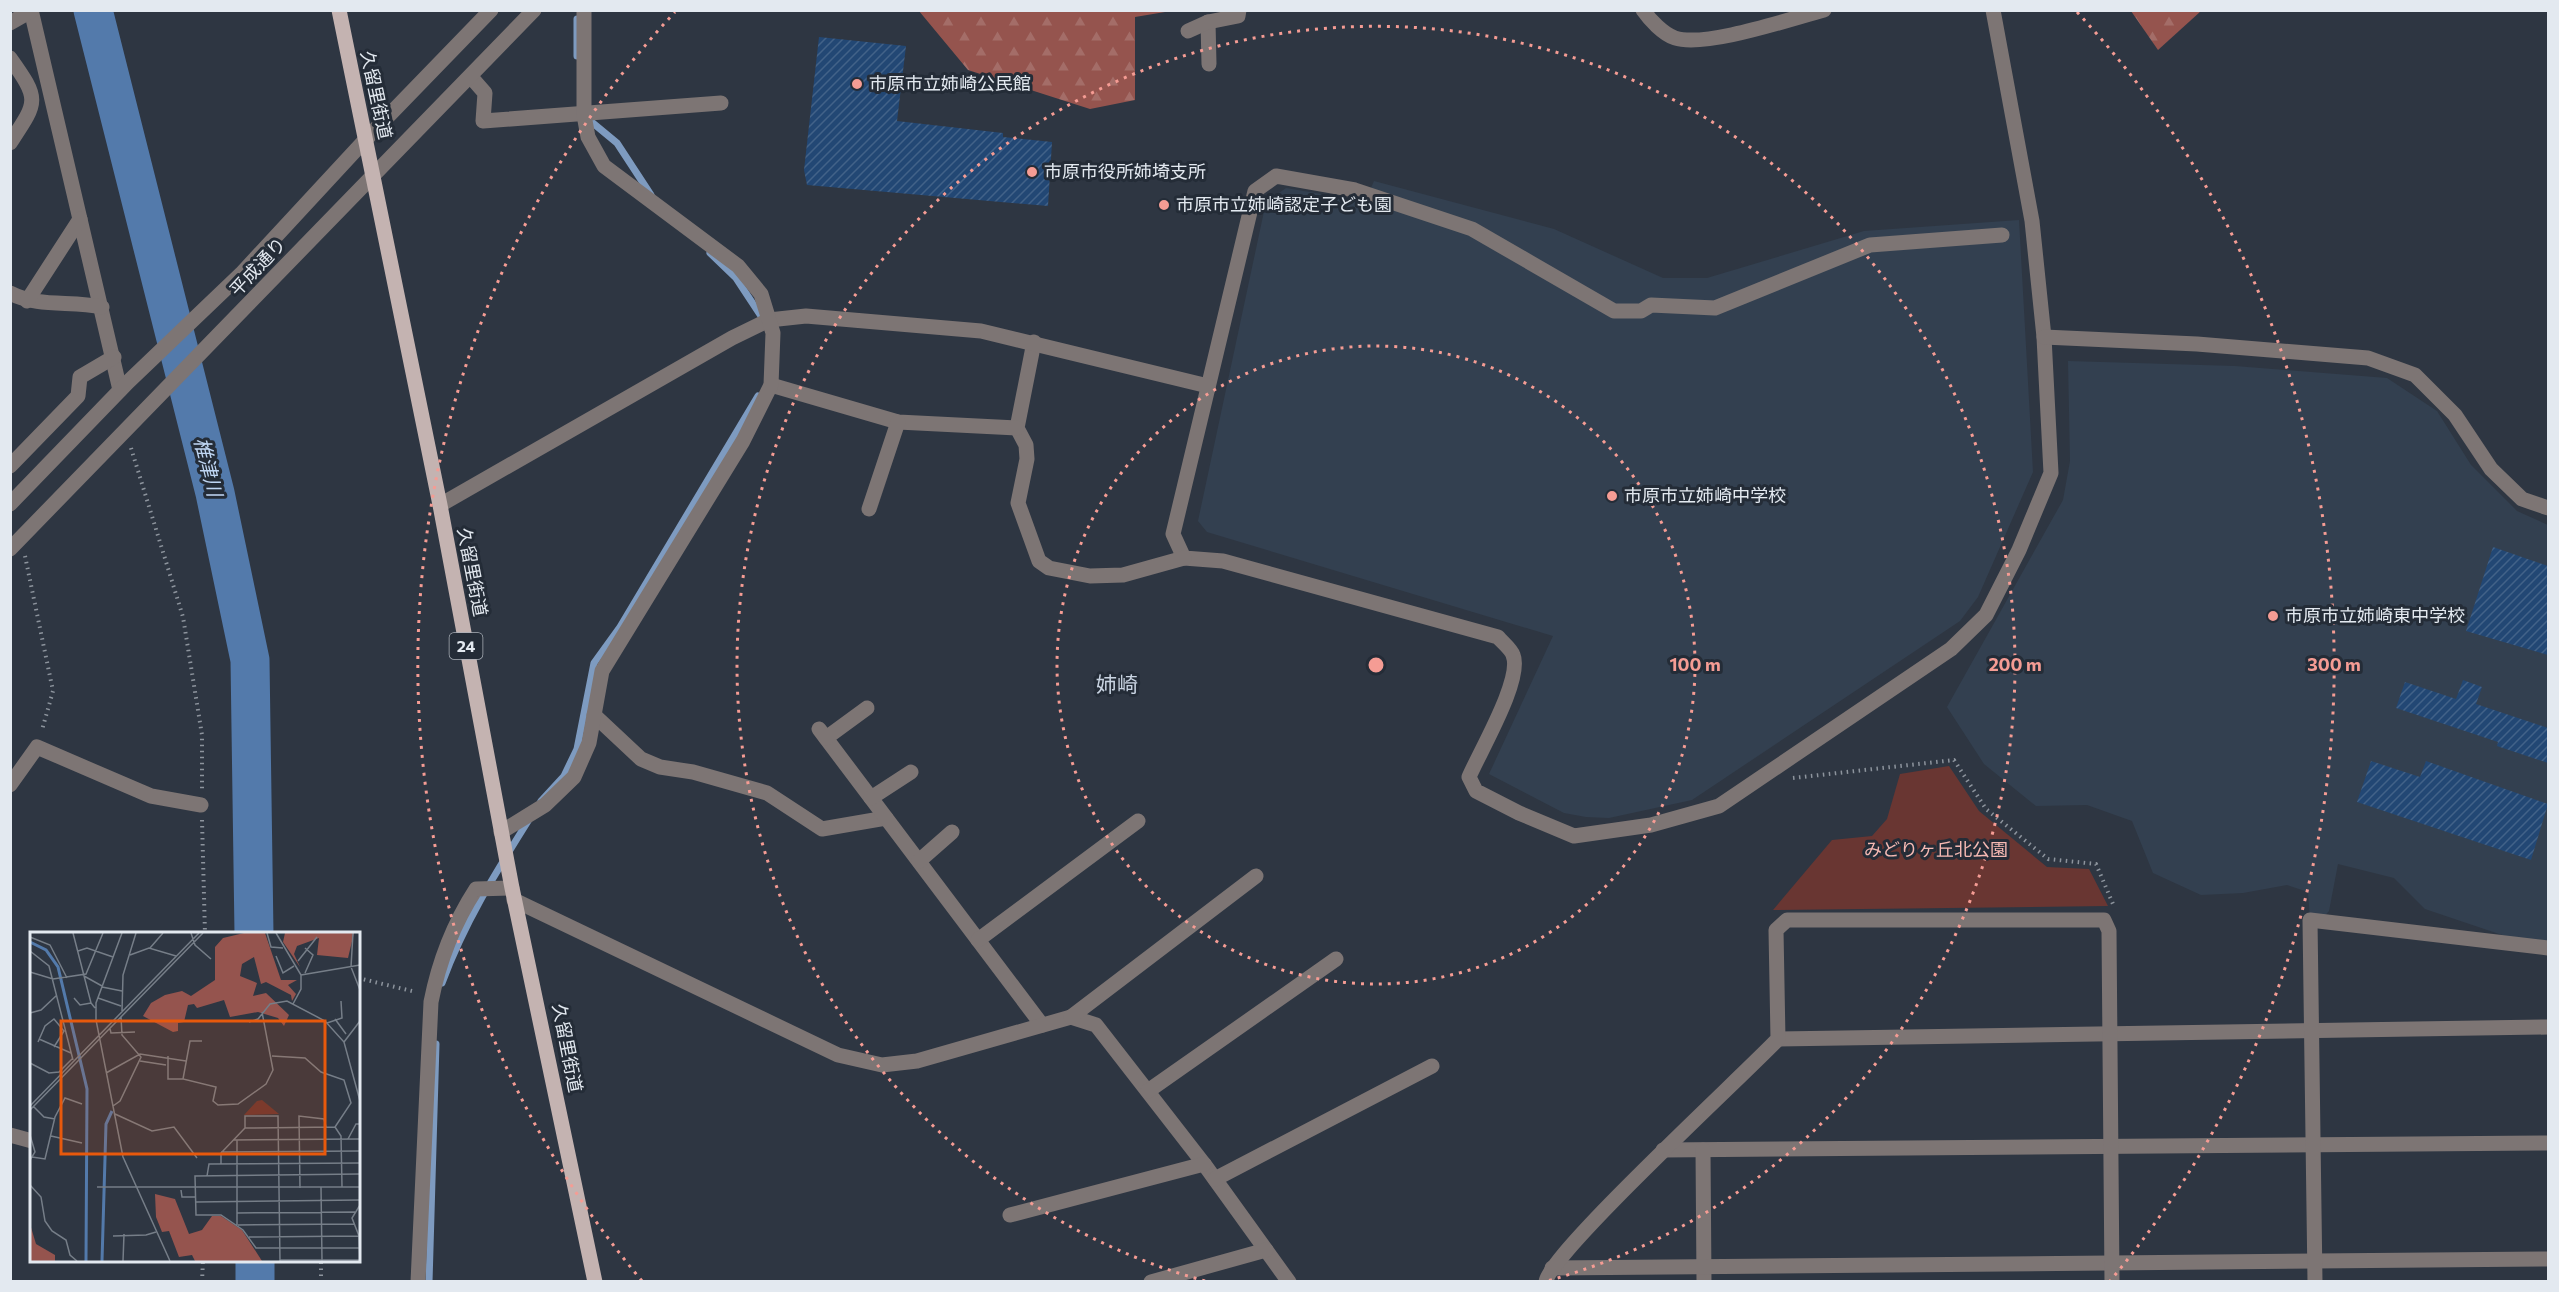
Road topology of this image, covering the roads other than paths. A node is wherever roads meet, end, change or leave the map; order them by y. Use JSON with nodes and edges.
{"nodes":[{"id":1,"x":339,"y":10,"type":"edge"},
{"id":2,"x":491,"y":10,"type":"edge"},
{"id":3,"x":534,"y":10,"type":"edge"},
{"id":4,"x":584,"y":10,"type":"edge"},
{"id":5,"x":1239,"y":10,"type":"edge"},
{"id":6,"x":1643,"y":10,"type":"edge"},
{"id":7,"x":1994,"y":10,"type":"edge"},
{"id":8,"x":31,"y":11,"type":"edge"},
{"id":9,"x":1821,"y":11,"type":"edge"},
{"id":10,"x":10,"y":22,"type":"edge"},
{"id":11,"x":1208,"y":22,"type":"junction"},
{"id":12,"x":1188,"y":31,"type":"dead end"},
{"id":13,"x":10,"y":58,"type":"edge"},
{"id":14,"x":1209,"y":64,"type":"dead end"},
{"id":15,"x":471,"y":77,"type":"junction"},
{"id":16,"x":721,"y":103,"type":"dead end"},
{"id":17,"x":584,"y":115,"type":"junction"},
{"id":18,"x":366,"y":139,"type":"junction"},
{"id":19,"x":10,"y":142,"type":"edge"},
{"id":20,"x":373,"y":174,"type":"junction"},
{"id":21,"x":80,"y":219,"type":"junction"},
{"id":22,"x":2002,"y":235,"type":"dead end"},
{"id":23,"x":10,"y":293,"type":"edge"},
{"id":24,"x":27,"y":301,"type":"junction"},
{"id":25,"x":102,"y":307,"type":"junction"},
{"id":26,"x":769,"y":320,"type":"junction"},
{"id":27,"x":2044,"y":337,"type":"junction"},
{"id":28,"x":1034,"y":342,"type":"junction"},
{"id":29,"x":114,"y":357,"type":"junction"},
{"id":30,"x":771,"y":385,"type":"junction"},
{"id":31,"x":124,"y":386,"type":"junction"},
{"id":32,"x":1208,"y":386,"type":"junction"},
{"id":33,"x":898,"y":422,"type":"junction"},
{"id":34,"x":1017,"y":428,"type":"junction"},
{"id":35,"x":10,"y":466,"type":"edge"},
{"id":36,"x":10,"y":504,"type":"edge"},
{"id":37,"x":440,"y":506,"type":"junction"},
{"id":38,"x":2548,"y":508,"type":"edge"},
{"id":39,"x":869,"y":509,"type":"dead end"},
{"id":40,"x":16,"y":544,"type":"edge"},
{"id":41,"x":1184,"y":558,"type":"junction"},
{"id":42,"x":867,"y":708,"type":"dead end"},
{"id":43,"x":594,"y":715,"type":"junction"},
{"id":44,"x":911,"y":772,"type":"dead end"},
{"id":45,"x":10,"y":785,"type":"edge"},
{"id":46,"x":871,"y":798,"type":"junction"},
{"id":47,"x":201,"y":805,"type":"road end"},
{"id":48,"x":886,"y":818,"type":"junction"},
{"id":49,"x":1138,"y":821,"type":"dead end"},
{"id":50,"x":501,"y":831,"type":"junction"},
{"id":51,"x":952,"y":832,"type":"dead end"},
{"id":52,"x":919,"y":861,"type":"junction"},
{"id":53,"x":1256,"y":876,"type":"dead end"},
{"id":54,"x":509,"y":892,"type":"junction"},
{"id":55,"x":978,"y":940,"type":"junction"},
{"id":56,"x":2548,"y":948,"type":"edge"},
{"id":57,"x":1336,"y":959,"type":"dead end"},
{"id":58,"x":1071,"y":1017,"type":"junction"},
{"id":59,"x":1042,"y":1025,"type":"junction"},
{"id":60,"x":2548,"y":1027,"type":"edge"},
{"id":61,"x":2312,"y":1030,"type":"junction"},
{"id":62,"x":2112,"y":1034,"type":"junction"},
{"id":63,"x":1778,"y":1039,"type":"junction"},
{"id":64,"x":1432,"y":1066,"type":"dead end"},
{"id":65,"x":1148,"y":1091,"type":"junction"},
{"id":66,"x":10,"y":1135,"type":"edge"},
{"id":67,"x":30,"y":1140,"type":"edge"},
{"id":68,"x":2548,"y":1143,"type":"edge"},
{"id":69,"x":2314,"y":1145,"type":"junction"},
{"id":70,"x":2112,"y":1147,"type":"junction"},
{"id":71,"x":1663,"y":1150,"type":"junction"},
{"id":72,"x":1703,"y":1150,"type":"junction"},
{"id":73,"x":1204,"y":1164,"type":"junction"},
{"id":74,"x":1215,"y":1179,"type":"junction"},
{"id":75,"x":1011,"y":1215,"type":"dead end"},
{"id":76,"x":1266,"y":1250,"type":"junction"},
{"id":77,"x":2548,"y":1259,"type":"edge"},
{"id":78,"x":2314,"y":1261,"type":"junction"},
{"id":79,"x":2112,"y":1262,"type":"junction"},
{"id":80,"x":1704,"y":1274,"type":"edge"},
{"id":81,"x":1549,"y":1275,"type":"edge"},
{"id":82,"x":418,"y":1281,"type":"edge"},
{"id":83,"x":595,"y":1281,"type":"edge"},
{"id":84,"x":1151,"y":1281,"type":"edge"},
{"id":85,"x":1289,"y":1281,"type":"edge"},
{"id":86,"x":2112,"y":1281,"type":"edge"},
{"id":87,"x":2315,"y":1281,"type":"edge"}],
"edges":[{"from":1,"to":18,"type":"main road","name":"久留里街道","number":"24"},
{"from":2,"to":18,"type":"street","name":"平成通り"},
{"from":3,"to":15,"type":"street","name":"平成通り"},
{"from":4,"to":17,"type":"street"},
{"from":5,"to":11,"type":"street"},
{"from":6,"to":9,"type":"street"},
{"from":7,"to":27,"type":"street"},
{"from":8,"to":10,"type":"street"},
{"from":8,"to":21,"type":"street"},
{"from":11,"to":12,"type":"street"},
{"from":11,"to":14,"type":"street"},
{"from":13,"to":19,"type":"street"},
{"from":15,"to":17,"type":"street"},
{"from":15,"to":20,"type":"street","name":"平成通り"},
{"from":16,"to":17,"type":"street"},
{"from":17,"to":26,"type":"street"},
{"from":18,"to":20,"type":"main road","name":"久留里街道","number":"24"},
{"from":18,"to":31,"type":"street","name":"平成通り"},
{"from":20,"to":37,"type":"main road","name":"久留里街道","number":"24"},
{"from":20,"to":40,"type":"street","name":"平成通り"},
{"from":21,"to":24,"type":"street"},
{"from":21,"to":25,"type":"street"},
{"from":22,"to":32,"type":"street"},
{"from":23,"to":24,"type":"street"},
{"from":24,"to":25,"type":"street"},
{"from":25,"to":29,"type":"street"},
{"from":26,"to":28,"type":"street"},
{"from":26,"to":30,"type":"street"},
{"from":26,"to":37,"type":"street"},
{"from":27,"to":38,"type":"street"},
{"from":27,"to":41,"type":"street"},
{"from":28,"to":32,"type":"street"},
{"from":28,"to":34,"type":"street"},
{"from":29,"to":31,"type":"street"},
{"from":29,"to":35,"type":"street"},
{"from":30,"to":33,"type":"street"},
{"from":30,"to":43,"type":"street"},
{"from":31,"to":36,"type":"street","name":"平成通り"},
{"from":32,"to":41,"type":"street"},
{"from":33,"to":34,"type":"street"},
{"from":33,"to":39,"type":"street"},
{"from":34,"to":41,"type":"street"},
{"from":37,"to":50,"type":"main road","name":"久留里街道","number":"24"},
{"from":42,"to":46,"type":"street"},
{"from":43,"to":48,"type":"street"},
{"from":43,"to":50,"type":"street"},
{"from":44,"to":46,"type":"street"},
{"from":45,"to":47,"type":"street"},
{"from":46,"to":48,"type":"street"},
{"from":48,"to":52,"type":"street"},
{"from":49,"to":55,"type":"street"},
{"from":50,"to":54,"type":"main road","name":"久留里街道","number":"24"},
{"from":51,"to":52,"type":"street"},
{"from":52,"to":55,"type":"street"},
{"from":53,"to":58,"type":"street"},
{"from":54,"to":59,"type":"street"},
{"from":54,"to":82,"type":"street"},
{"from":54,"to":83,"type":"main road","name":"久留里街道","number":"24"},
{"from":55,"to":59,"type":"street"},
{"from":56,"to":61,"type":"street"},
{"from":57,"to":65,"type":"street"},
{"from":58,"to":59,"type":"street"},
{"from":58,"to":65,"type":"street"},
{"from":60,"to":61,"type":"street"},
{"from":61,"to":62,"type":"street"},
{"from":61,"to":69,"type":"street"},
{"from":62,"to":63,"type":"street"},
{"from":62,"to":63,"type":"street"},
{"from":62,"to":70,"type":"street"},
{"from":63,"to":71,"type":"street"},
{"from":64,"to":74,"type":"street"},
{"from":65,"to":73,"type":"street"},
{"from":66,"to":67,"type":"street"},
{"from":68,"to":69,"type":"street"},
{"from":69,"to":70,"type":"street"},
{"from":69,"to":78,"type":"street"},
{"from":70,"to":72,"type":"street"},
{"from":70,"to":79,"type":"street"},
{"from":71,"to":72,"type":"street"},
{"from":71,"to":81,"type":"street"},
{"from":72,"to":80,"type":"street"},
{"from":73,"to":74,"type":"street"},
{"from":73,"to":75,"type":"street"},
{"from":74,"to":76,"type":"street"},
{"from":76,"to":84,"type":"street"},
{"from":76,"to":85,"type":"street"},
{"from":77,"to":78,"type":"street"},
{"from":78,"to":79,"type":"street"},
{"from":78,"to":87,"type":"street"},
{"from":79,"to":80,"type":"street"},
{"from":79,"to":86,"type":"street"},
{"from":80,"to":81,"type":"street"}]}
